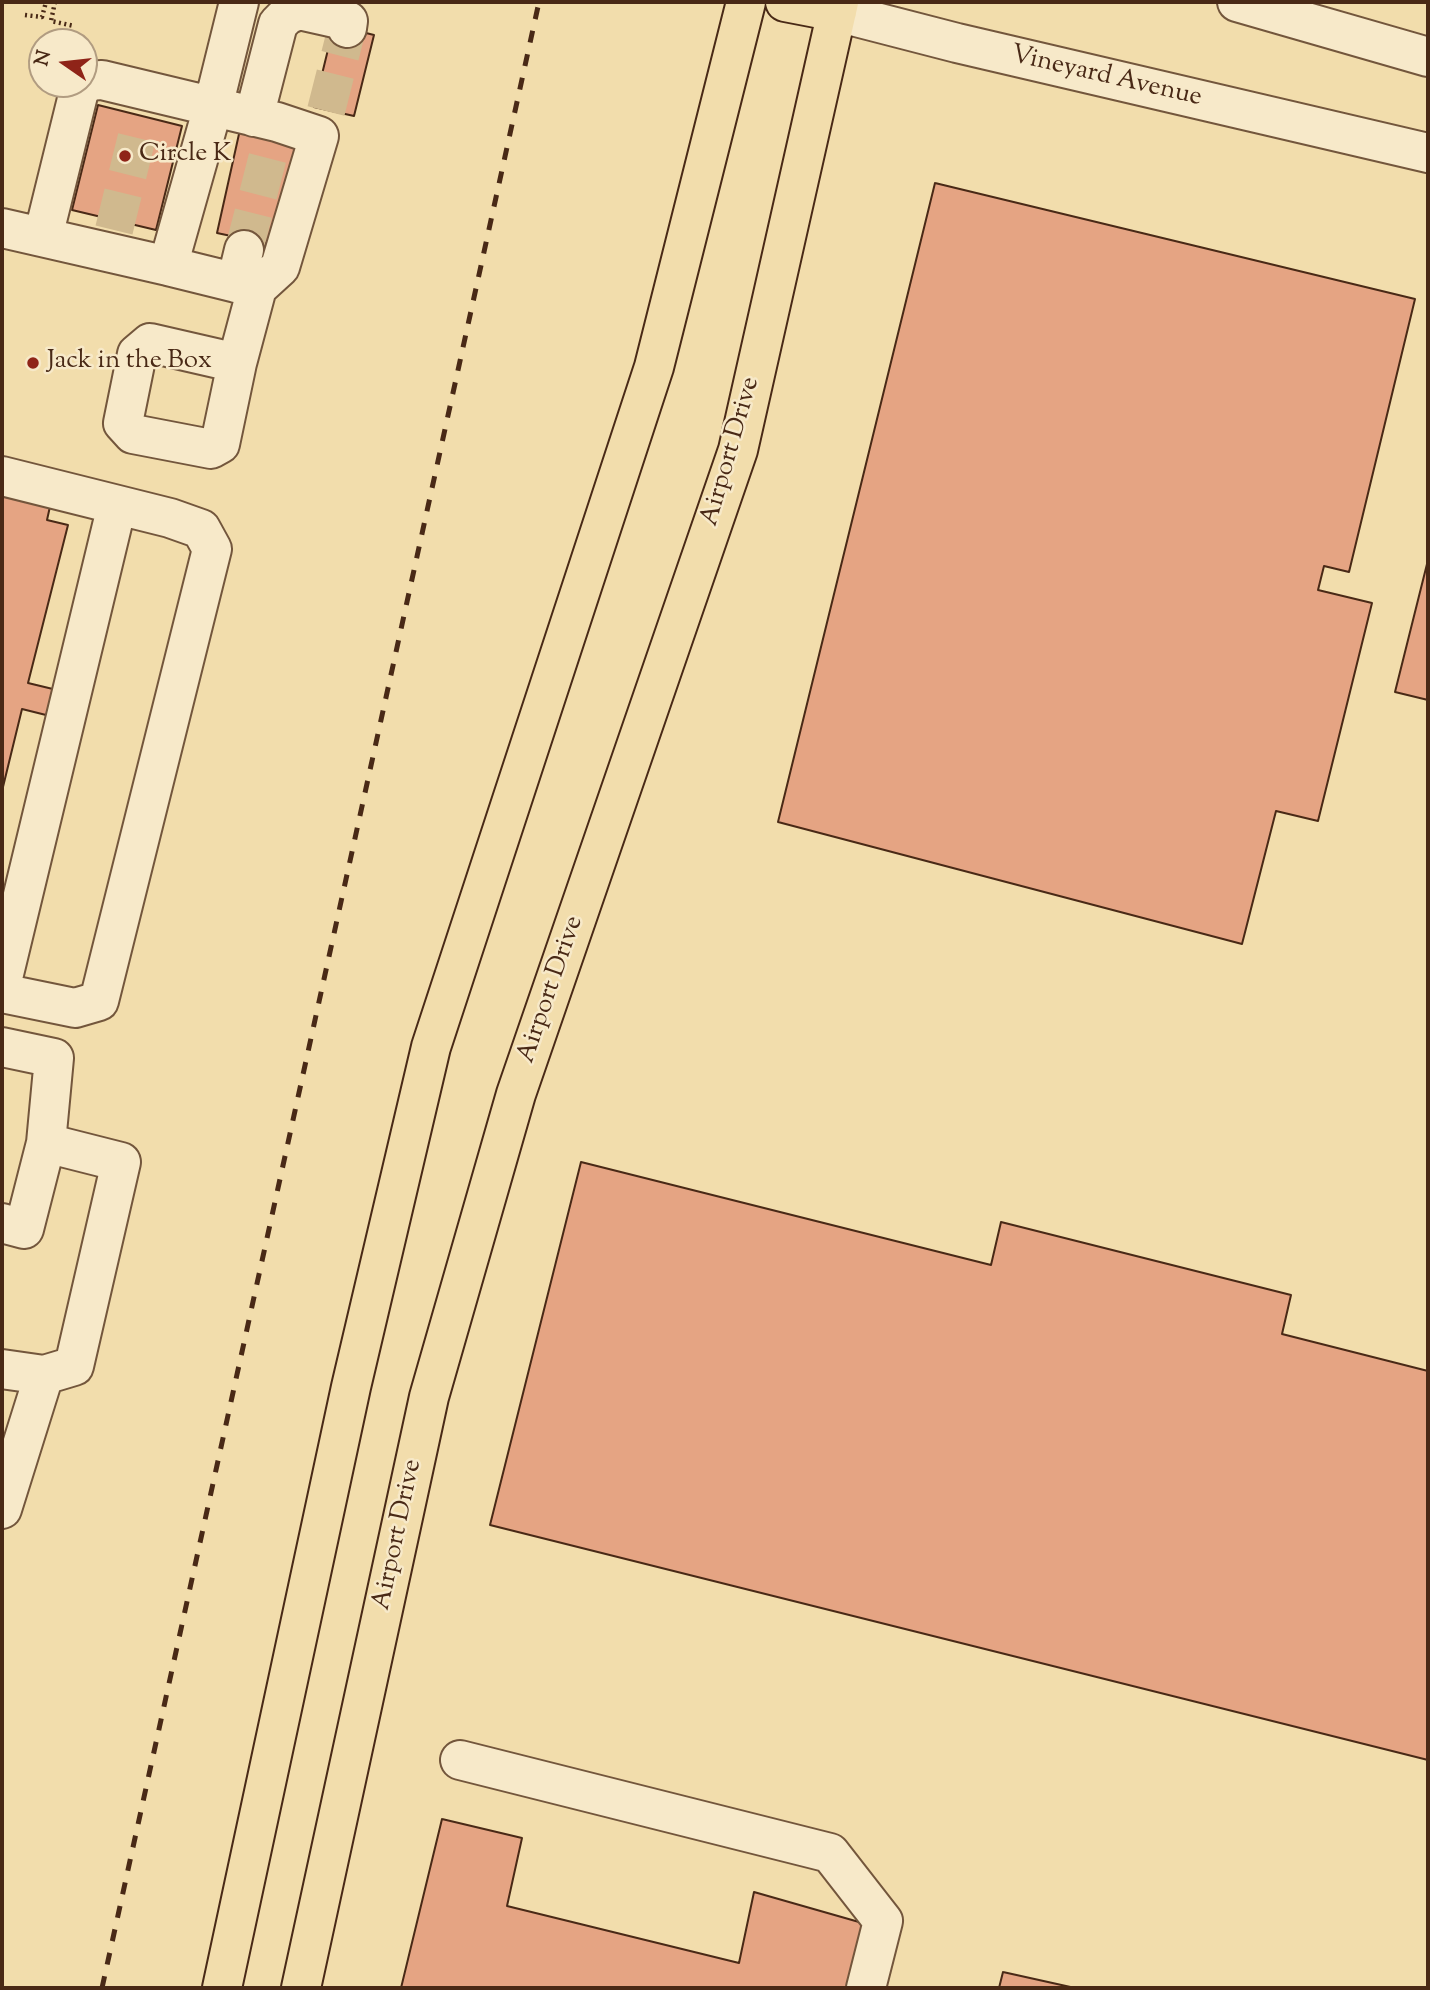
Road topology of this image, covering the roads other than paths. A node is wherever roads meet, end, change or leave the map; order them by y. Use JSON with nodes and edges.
{"nodes":[{"id":1,"x":239,"y":2,"type":"edge"},
{"id":2,"x":746,"y":2,"type":"edge"},
{"id":3,"x":785,"y":2,"type":"edge"},
{"id":4,"x":1237,"y":2,"type":"edge"},
{"id":5,"x":838,"y":7,"type":"edge"},
{"id":6,"x":346,"y":28,"type":"dead end"},
{"id":7,"x":1428,"y":57,"type":"edge"},
{"id":8,"x":212,"y":107,"type":"junction"},
{"id":9,"x":267,"y":128,"type":"junction"},
{"id":10,"x":1428,"y":153,"type":"edge"},
{"id":11,"x":2,"y":228,"type":"edge"},
{"id":12,"x":43,"y":237,"type":"junction"},
{"id":13,"x":168,"y":266,"type":"junction"},
{"id":14,"x":246,"y":274,"type":"junction"},
{"id":15,"x":237,"y":363,"type":"dead end"},
{"id":16,"x":2,"y":476,"type":"edge"},
{"id":17,"x":117,"y":505,"type":"junction"},
{"id":18,"x":2,"y":982,"type":"edge"},
{"id":19,"x":2,"y":993,"type":"edge"},
{"id":20,"x":2,"y":1047,"type":"edge"},
{"id":21,"x":46,"y":1143,"type":"junction"},
{"id":22,"x":2,"y":1223,"type":"edge"},
{"id":23,"x":2,"y":1369,"type":"edge"},
{"id":24,"x":44,"y":1375,"type":"junction"},
{"id":25,"x":2,"y":1509,"type":"edge"},
{"id":26,"x":460,"y":1760,"type":"dead end"},
{"id":27,"x":222,"y":1988,"type":"edge"},
{"id":28,"x":301,"y":1988,"type":"edge"},
{"id":29,"x":866,"y":1988,"type":"edge"}],
"edges":[{"from":1,"to":8,"type":"street"},
{"from":2,"to":27,"type":"main road"},
{"from":3,"to":5,"type":"main road","name":"Vineyard Avenue"},
{"from":4,"to":7,"type":"street"},
{"from":5,"to":10,"type":"street","name":"Vineyard Avenue"},
{"from":5,"to":28,"type":"main road","name":"Airport Drive"},
{"from":6,"to":9,"type":"street"},
{"from":8,"to":9,"type":"street"},
{"from":8,"to":12,"type":"street"},
{"from":8,"to":13,"type":"street"},
{"from":9,"to":14,"type":"street"},
{"from":11,"to":12,"type":"street"},
{"from":12,"to":13,"type":"street"},
{"from":13,"to":14,"type":"street"},
{"from":14,"to":15,"type":"street"},
{"from":16,"to":17,"type":"street"},
{"from":17,"to":18,"type":"street"},
{"from":17,"to":19,"type":"street"},
{"from":20,"to":21,"type":"street"},
{"from":21,"to":22,"type":"street"},
{"from":21,"to":24,"type":"street"},
{"from":23,"to":24,"type":"street"},
{"from":24,"to":25,"type":"street"},
{"from":26,"to":29,"type":"street"}]}
